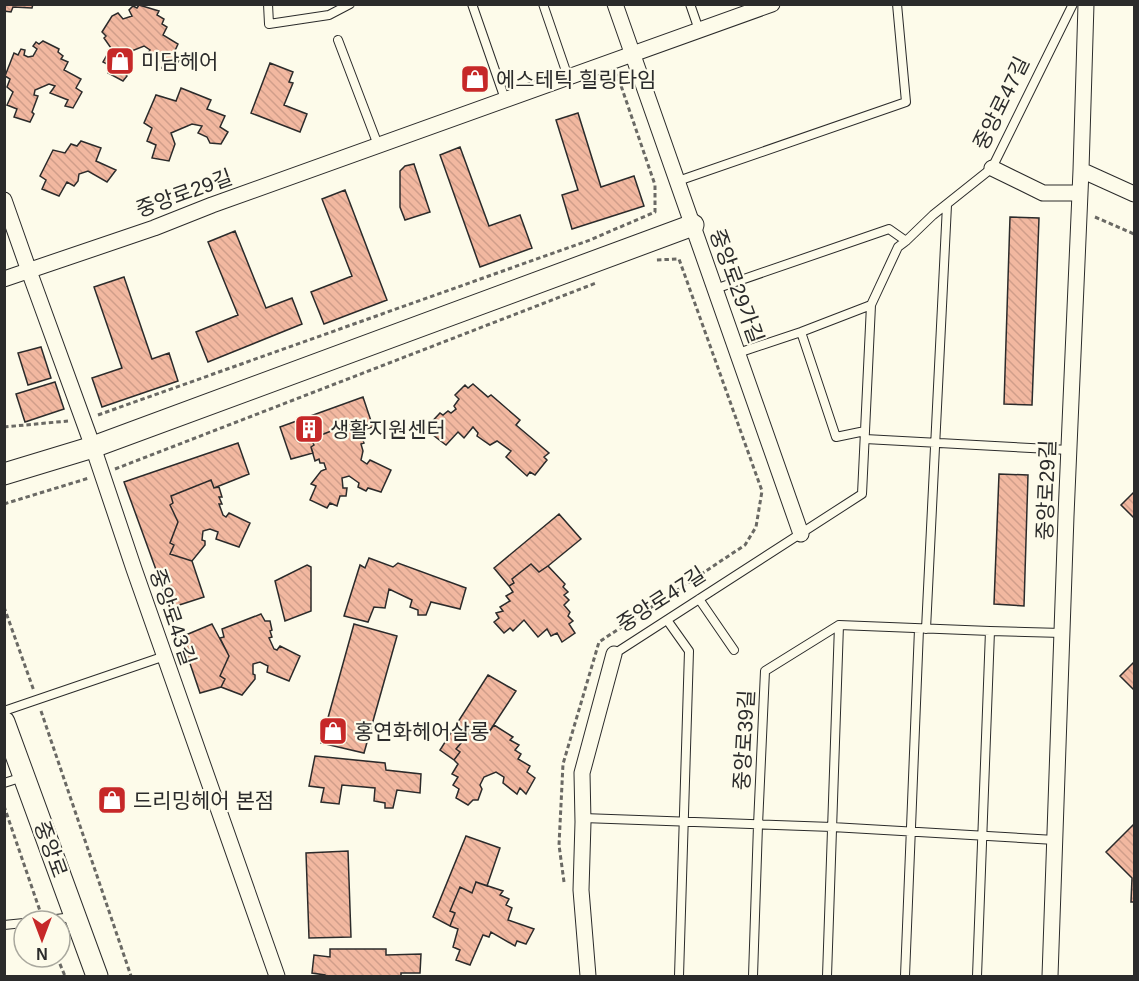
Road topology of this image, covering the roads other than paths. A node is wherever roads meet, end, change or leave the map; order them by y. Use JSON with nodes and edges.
{"nodes":[{"id":1,"x":268,"y":4,"type":"edge"},
{"id":2,"x":350,"y":4,"type":"edge"},
{"id":3,"x":472,"y":4,"type":"edge"},
{"id":4,"x":543,"y":4,"type":"edge"},
{"id":5,"x":615,"y":4,"type":"edge"},
{"id":6,"x":690,"y":4,"type":"edge"},
{"id":7,"x":897,"y":4,"type":"edge"},
{"id":8,"x":1073,"y":4,"type":"edge"},
{"id":9,"x":1086,"y":4,"type":"edge"},
{"id":10,"x":766,"y":5,"type":"edge"},
{"id":11,"x":699,"y":30,"type":"junction"},
{"id":12,"x":338,"y":40,"type":"dead end"},
{"id":13,"x":632,"y":54,"type":"junction"},
{"id":14,"x":568,"y":77,"type":"junction"},
{"id":15,"x":505,"y":99,"type":"junction"},
{"id":16,"x":378,"y":145,"type":"junction"},
{"id":17,"x":992,"y":168,"type":"junction"},
{"id":18,"x":1081,"y":170,"type":"junction"},
{"id":19,"x":678,"y":181,"type":"junction"},
{"id":20,"x":1080,"y":193,"type":"junction"},
{"id":21,"x":1134,"y":194,"type":"edge"},
{"id":22,"x":4,"y":200,"type":"edge"},
{"id":23,"x":947,"y":205,"type":"junction"},
{"id":24,"x":693,"y":225,"type":"junction"},
{"id":25,"x":906,"y":241,"type":"junction"},
{"id":26,"x":29,"y":271,"type":"junction"},
{"id":27,"x":4,"y":279,"type":"edge"},
{"id":28,"x":715,"y":289,"type":"junction"},
{"id":29,"x":871,"y":305,"type":"junction"},
{"id":30,"x":801,"y":332,"type":"junction"},
{"id":31,"x":738,"y":353,"type":"junction"},
{"id":32,"x":865,"y":435,"type":"junction"},
{"id":33,"x":936,"y":443,"type":"junction"},
{"id":34,"x":93,"y":447,"type":"junction"},
{"id":35,"x":1069,"y":450,"type":"junction"},
{"id":36,"x":4,"y":474,"type":"edge"},
{"id":37,"x":801,"y":534,"type":"junction"},
{"id":38,"x":699,"y":599,"type":"junction"},
{"id":39,"x":667,"y":620,"type":"junction"},
{"id":40,"x":839,"y":625,"type":"junction"},
{"id":41,"x":923,"y":629,"type":"junction"},
{"id":42,"x":990,"y":632,"type":"junction"},
{"id":43,"x":1062,"y":633,"type":"junction"},
{"id":44,"x":734,"y":650,"type":"dead end"},
{"id":45,"x":614,"y":654,"type":"joint"},
{"id":46,"x":165,"y":656,"type":"junction"},
{"id":47,"x":4,"y":711,"type":"edge"},
{"id":48,"x":4,"y":722,"type":"edge"},
{"id":49,"x":14,"y":780,"type":"edge"},
{"id":50,"x":583,"y":818,"type":"junction"},
{"id":51,"x":684,"y":822,"type":"junction"},
{"id":52,"x":758,"y":825,"type":"junction"},
{"id":53,"x":832,"y":827,"type":"junction"},
{"id":54,"x":912,"y":832,"type":"junction"},
{"id":55,"x":983,"y":837,"type":"junction"},
{"id":56,"x":1055,"y":840,"type":"junction"},
{"id":57,"x":72,"y":917,"type":"edge"},
{"id":58,"x":75,"y":917,"type":"junction"},
{"id":59,"x":97,"y":976,"type":"edge"},
{"id":60,"x":277,"y":976,"type":"edge"},
{"id":61,"x":588,"y":976,"type":"edge"},
{"id":62,"x":679,"y":976,"type":"edge"},
{"id":63,"x":753,"y":976,"type":"edge"},
{"id":64,"x":827,"y":976,"type":"edge"},
{"id":65,"x":905,"y":976,"type":"edge"},
{"id":66,"x":977,"y":976,"type":"edge"},
{"id":67,"x":1050,"y":976,"type":"edge"}],
"edges":[{"from":1,"to":2,"type":"lane"},
{"from":3,"to":15,"type":"lane"},
{"from":4,"to":14,"type":"lane"},
{"from":5,"to":13,"type":"street"},
{"from":6,"to":11,"type":"lane"},
{"from":7,"to":19,"type":"lane"},
{"from":8,"to":17,"type":"lane","name":"중앙로47길"},
{"from":9,"to":18,"type":"street","name":"중앙로29길"},
{"from":10,"to":11,"type":"street","name":"중앙로29길"},
{"from":11,"to":13,"type":"street","name":"중앙로29길"},
{"from":12,"to":16,"type":"lane"},
{"from":13,"to":14,"type":"street","name":"중앙로29길"},
{"from":13,"to":19,"type":"street","name":"중앙로29가길"},
{"from":14,"to":15,"type":"street","name":"중앙로29길"},
{"from":15,"to":16,"type":"street","name":"중앙로29길"},
{"from":16,"to":26,"type":"street","name":"중앙로29길"},
{"from":17,"to":20,"type":"street"},
{"from":17,"to":23,"type":"lane","name":"중앙로47길"},
{"from":18,"to":20,"type":"street","name":"중앙로29길"},
{"from":18,"to":21,"type":"street"},
{"from":19,"to":24,"type":"street","name":"중앙로29가길"},
{"from":20,"to":35,"type":"street","name":"중앙로29길"},
{"from":22,"to":26,"type":"street","name":"중앙로43길"},
{"from":23,"to":25,"type":"lane","name":"중앙로47길"},
{"from":23,"to":33,"type":"lane"},
{"from":24,"to":28,"type":"street","name":"중앙로29가길"},
{"from":24,"to":34,"type":"street"},
{"from":25,"to":28,"type":"lane"},
{"from":25,"to":29,"type":"lane","name":"중앙로47길"},
{"from":26,"to":27,"type":"street","name":"중앙로29길"},
{"from":26,"to":34,"type":"street","name":"중앙로43길"},
{"from":28,"to":31,"type":"street","name":"중앙로29가길"},
{"from":29,"to":30,"type":"lane"},
{"from":29,"to":32,"type":"lane","name":"중앙로47길"},
{"from":30,"to":31,"type":"lane"},
{"from":30,"to":32,"type":"lane"},
{"from":31,"to":37,"type":"street","name":"중앙로29가길"},
{"from":32,"to":33,"type":"lane"},
{"from":32,"to":37,"type":"lane","name":"중앙로47길"},
{"from":33,"to":35,"type":"lane"},
{"from":33,"to":41,"type":"lane"},
{"from":34,"to":36,"type":"street"},
{"from":34,"to":46,"type":"street","name":"중앙로43길"},
{"from":35,"to":43,"type":"street","name":"중앙로29길"},
{"from":37,"to":38,"type":"lane","name":"중앙로47길"},
{"from":38,"to":39,"type":"lane","name":"중앙로47길"},
{"from":38,"to":44,"type":"lane"},
{"from":39,"to":45,"type":"lane","name":"중앙로47길"},
{"from":39,"to":51,"type":"lane"},
{"from":40,"to":41,"type":"lane"},
{"from":40,"to":52,"type":"lane","name":"중앙로39길"},
{"from":40,"to":53,"type":"lane"},
{"from":41,"to":42,"type":"lane"},
{"from":41,"to":54,"type":"lane"},
{"from":42,"to":43,"type":"lane"},
{"from":42,"to":55,"type":"lane"},
{"from":43,"to":56,"type":"street","name":"중앙로29길"},
{"from":45,"to":50,"type":"street","name":"중앙로47길"},
{"from":46,"to":47,"type":"lane"},
{"from":46,"to":60,"type":"street","name":"중앙로43길"},
{"from":48,"to":49,"type":"street","name":"중앙로"},
{"from":49,"to":58,"type":"street","name":"중앙로"},
{"from":50,"to":51,"type":"lane"},
{"from":50,"to":61,"type":"street","name":"중앙로47길"},
{"from":51,"to":52,"type":"lane"},
{"from":51,"to":62,"type":"lane"},
{"from":52,"to":53,"type":"lane"},
{"from":52,"to":63,"type":"lane","name":"중앙로39길"},
{"from":53,"to":54,"type":"lane"},
{"from":53,"to":64,"type":"lane"},
{"from":54,"to":55,"type":"lane"},
{"from":54,"to":65,"type":"lane"},
{"from":55,"to":56,"type":"lane"},
{"from":55,"to":66,"type":"lane"},
{"from":56,"to":67,"type":"street","name":"중앙로29길"},
{"from":57,"to":58,"type":"lane"},
{"from":58,"to":59,"type":"street","name":"중앙로"}]}
